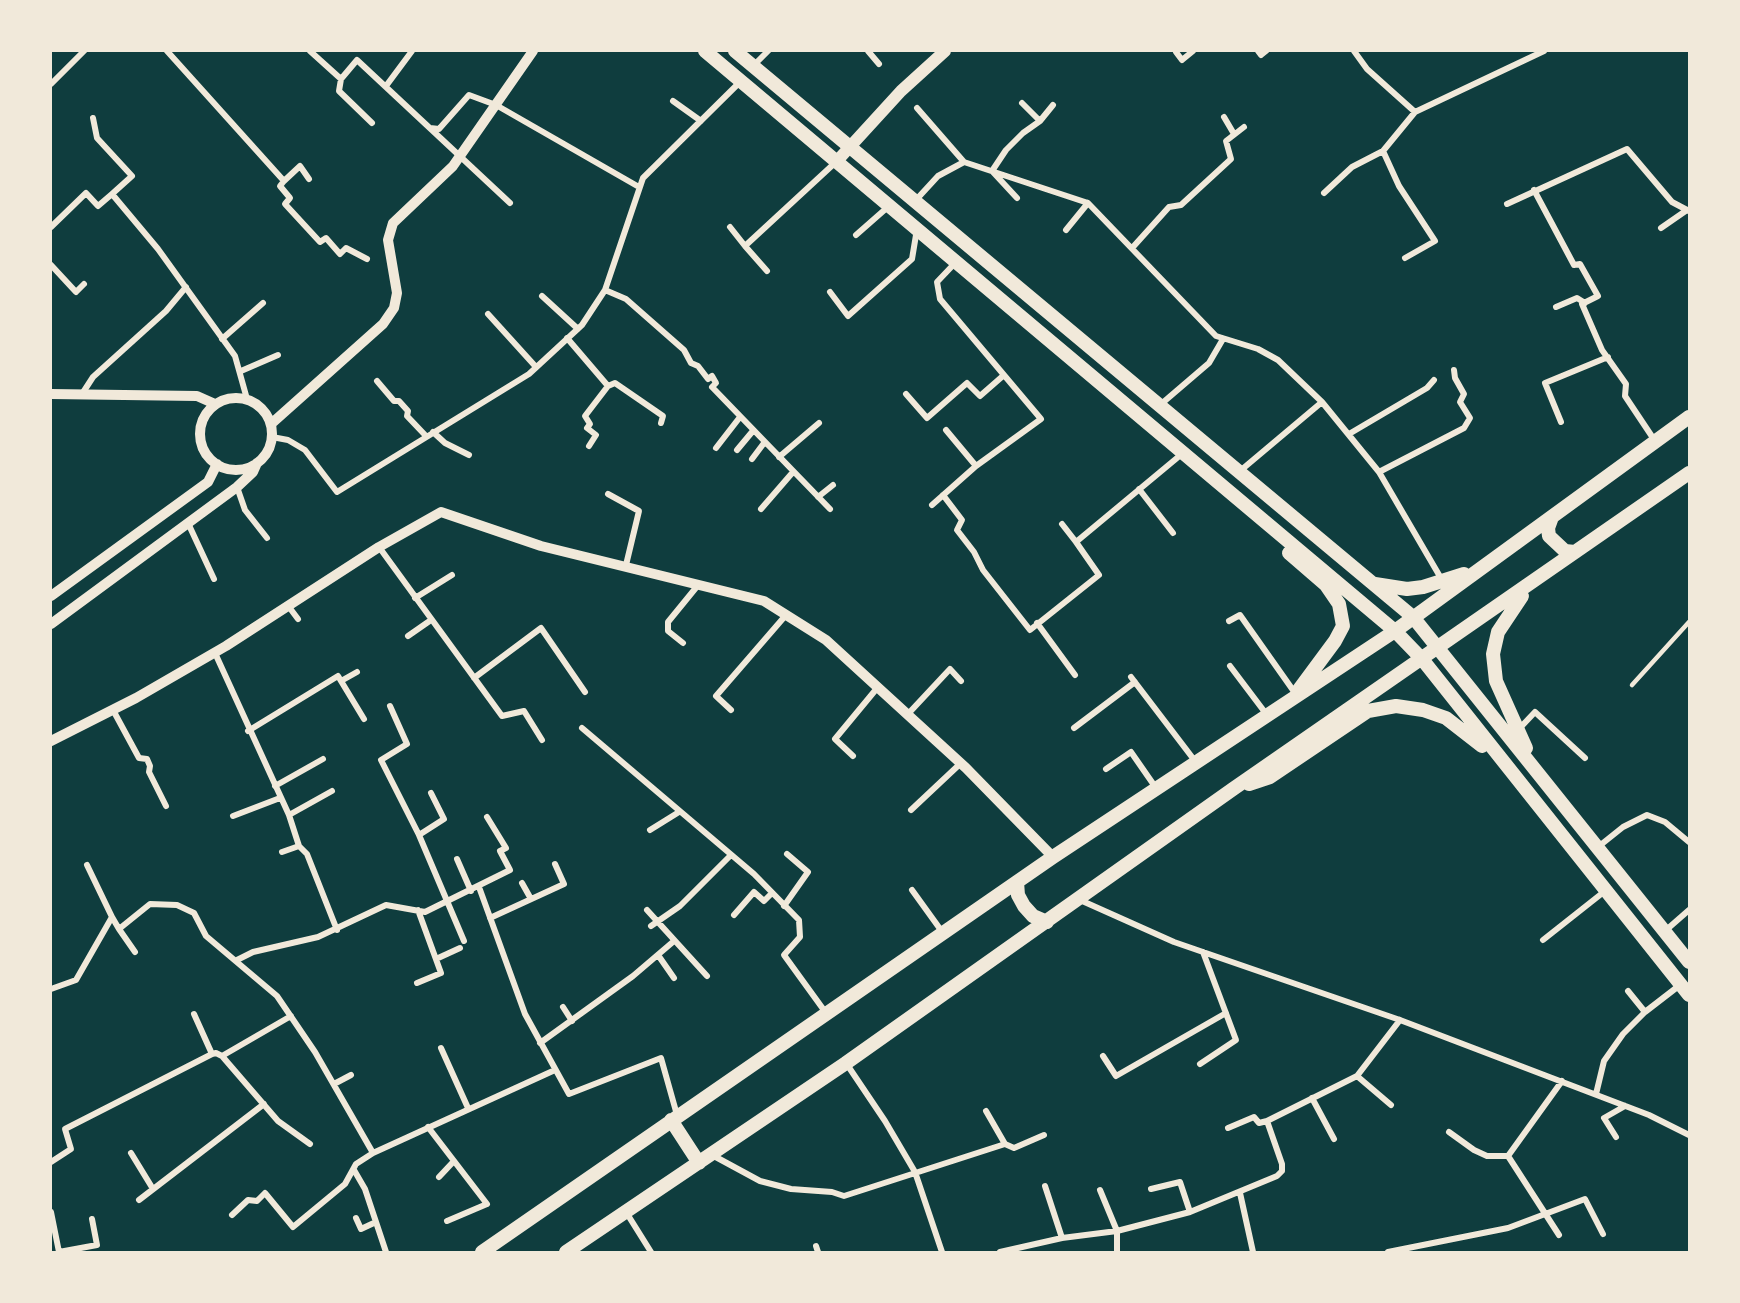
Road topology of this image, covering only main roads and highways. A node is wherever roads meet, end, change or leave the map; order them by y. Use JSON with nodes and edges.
{"nodes":[{"id":1,"x":705,"y":51,"type":"edge"},
{"id":2,"x":735,"y":51,"type":"edge"},
{"id":3,"x":945,"y":51,"type":"edge"},
{"id":4,"x":851,"y":149,"type":"junction"},
{"id":5,"x":839,"y":163,"type":"junction"},
{"id":6,"x":1689,"y":417,"type":"edge"},
{"id":7,"x":1205,"y":470,"type":"junction"},
{"id":8,"x":1689,"y":473,"type":"edge"},
{"id":9,"x":1552,"y":517,"type":"junction"},
{"id":10,"x":1575,"y":552,"type":"junction"},
{"id":11,"x":1477,"y":569,"type":"junction"},
{"id":12,"x":1533,"y":582,"type":"junction"},
{"id":13,"x":1375,"y":585,"type":"junction"},
{"id":14,"x":1413,"y":617,"type":"junction"},
{"id":15,"x":1395,"y":631,"type":"junction"},
{"id":16,"x":1438,"y":648,"type":"junction"},
{"id":17,"x":1422,"y":659,"type":"junction"},
{"id":18,"x":1296,"y":694,"type":"junction"},
{"id":19,"x":1537,"y":771,"type":"junction"},
{"id":20,"x":1512,"y":774,"type":"junction"},
{"id":21,"x":1233,"y":789,"type":"junction"},
{"id":22,"x":1017,"y":882,"type":"junction"},
{"id":23,"x":1047,"y":922,"type":"junction"},
{"id":24,"x":1689,"y":962,"type":"edge"},
{"id":25,"x":1685,"y":990,"type":"edge"},
{"id":26,"x":674,"y":1118,"type":"junction"},
{"id":27,"x":699,"y":1163,"type":"junction"},
{"id":28,"x":569,"y":1251,"type":"edge"},
{"id":29,"x":482,"y":1252,"type":"edge"}],
"edges":[{"from":1,"to":5,"type":"main road"},
{"from":2,"to":4,"type":"main road"},
{"from":3,"to":4,"type":"main road"},
{"from":4,"to":5,"type":"main road"},
{"from":4,"to":13,"type":"main road"},
{"from":5,"to":7,"type":"main road"},
{"from":6,"to":9,"type":"main road"},
{"from":7,"to":15,"type":"main road"},
{"from":7,"to":18,"type":"main road"},
{"from":8,"to":10,"type":"main road"},
{"from":9,"to":10,"type":"main road"},
{"from":9,"to":11,"type":"main road"},
{"from":10,"to":12,"type":"main road"},
{"from":11,"to":13,"type":"main road"},
{"from":11,"to":14,"type":"main road"},
{"from":12,"to":16,"type":"main road"},
{"from":12,"to":19,"type":"main road"},
{"from":13,"to":14,"type":"main road"},
{"from":14,"to":15,"type":"main road"},
{"from":14,"to":16,"type":"main road"},
{"from":15,"to":17,"type":"main road"},
{"from":15,"to":18,"type":"main road"},
{"from":16,"to":17,"type":"main road"},
{"from":16,"to":19,"type":"main road"},
{"from":17,"to":20,"type":"main road"},
{"from":17,"to":21,"type":"main road"},
{"from":18,"to":22,"type":"main road"},
{"from":19,"to":24,"type":"main road"},
{"from":20,"to":21,"type":"main road"},
{"from":20,"to":25,"type":"main road"},
{"from":21,"to":23,"type":"main road"},
{"from":22,"to":23,"type":"main road"},
{"from":22,"to":26,"type":"main road"},
{"from":23,"to":27,"type":"main road"},
{"from":26,"to":27,"type":"main road"},
{"from":26,"to":29,"type":"main road"},
{"from":27,"to":28,"type":"main road"}]}
